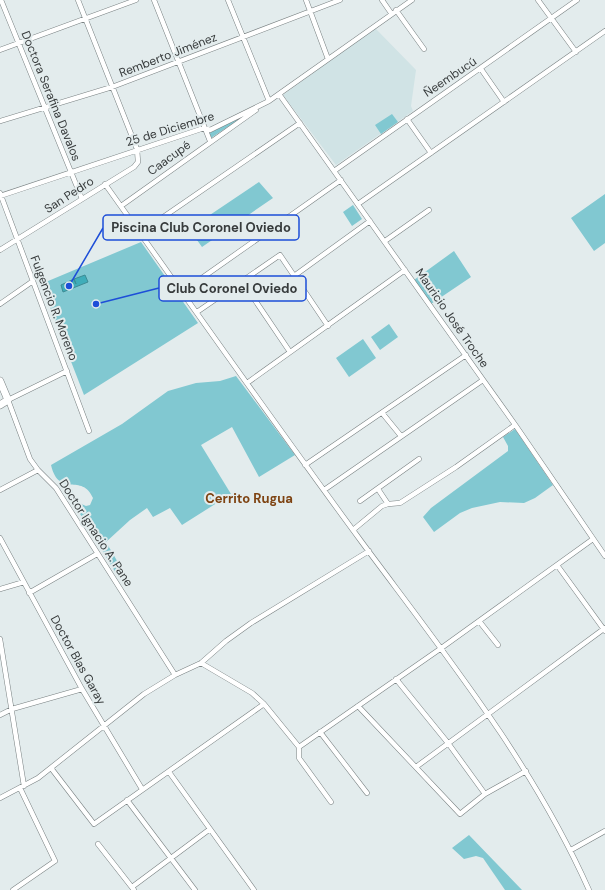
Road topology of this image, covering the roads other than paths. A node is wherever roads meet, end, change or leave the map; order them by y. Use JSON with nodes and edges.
{"nodes":[{"id":1,"x":1,"y":0,"type":"edge"},
{"id":2,"x":78,"y":0,"type":"edge"},
{"id":3,"x":136,"y":0,"type":"edge"},
{"id":4,"x":154,"y":0,"type":"edge"},
{"id":5,"x":228,"y":0,"type":"edge"},
{"id":6,"x":306,"y":0,"type":"edge"},
{"id":7,"x":340,"y":0,"type":"edge"},
{"id":8,"x":382,"y":0,"type":"edge"},
{"id":9,"x":412,"y":0,"type":"edge"},
{"id":10,"x":538,"y":0,"type":"edge"},
{"id":11,"x":577,"y":0,"type":"edge"},
{"id":12,"x":310,"y":12,"type":"junction"},
{"id":13,"x":394,"y":12,"type":"junction"},
{"id":14,"x":552,"y":18,"type":"junction"},
{"id":15,"x":85,"y":19,"type":"junction"},
{"id":16,"x":605,"y":31,"type":"edge"},
{"id":17,"x":243,"y":37,"type":"junction"},
{"id":18,"x":18,"y":43,"type":"junction"},
{"id":19,"x":424,"y":49,"type":"dead end"},
{"id":20,"x":0,"y":50,"type":"edge"},
{"id":21,"x":576,"y":52,"type":"junction"},
{"id":22,"x":328,"y":59,"type":"junction"},
{"id":23,"x":178,"y":62,"type":"junction"},
{"id":24,"x":481,"y":70,"type":"junction"},
{"id":25,"x":112,"y":87,"type":"junction"},
{"id":26,"x":279,"y":94,"type":"junction"},
{"id":27,"x":269,"y":101,"type":"junction"},
{"id":28,"x":504,"y":102,"type":"junction"},
{"id":29,"x":44,"y":107,"type":"junction"},
{"id":30,"x":407,"y":119,"type":"junction"},
{"id":31,"x":0,"y":121,"type":"edge"},
{"id":32,"x":300,"y":123,"type":"junction"},
{"id":33,"x":204,"y":128,"type":"junction"},
{"id":34,"x":210,"y":141,"type":"junction"},
{"id":35,"x":137,"y":150,"type":"junction"},
{"id":36,"x":431,"y":153,"type":"junction"},
{"id":37,"x":334,"y":171,"type":"junction"},
{"id":38,"x":72,"y":174,"type":"junction"},
{"id":39,"x":341,"y":180,"type":"junction"},
{"id":40,"x":105,"y":184,"type":"junction"},
{"id":41,"x":0,"y":195,"type":"edge"},
{"id":42,"x":82,"y":199,"type":"junction"},
{"id":43,"x":358,"y":204,"type":"junction"},
{"id":44,"x":121,"y":206,"type":"junction"},
{"id":45,"x":429,"y":210,"type":"dead end"},
{"id":46,"x":370,"y":221,"type":"junction"},
{"id":47,"x":140,"y":233,"type":"junction"},
{"id":48,"x":18,"y":239,"type":"junction"},
{"id":49,"x":384,"y":241,"type":"junction"},
{"id":50,"x":0,"y":250,"type":"edge"},
{"id":51,"x":405,"y":270,"type":"junction"},
{"id":52,"x":294,"y":276,"type":"junction"},
{"id":53,"x":33,"y":281,"type":"junction"},
{"id":54,"x":242,"y":281,"type":"junction"},
{"id":55,"x":182,"y":292,"type":"junction"},
{"id":56,"x":0,"y":304,"type":"edge"},
{"id":57,"x":197,"y":312,"type":"junction"},
{"id":58,"x":328,"y":326,"type":"junction"},
{"id":59,"x":290,"y":352,"type":"junction"},
{"id":60,"x":466,"y":355,"type":"junction"},
{"id":61,"x":67,"y":371,"type":"junction"},
{"id":62,"x":483,"y":380,"type":"junction"},
{"id":63,"x":0,"y":381,"type":"edge"},
{"id":64,"x":247,"y":383,"type":"junction"},
{"id":65,"x":8,"y":400,"type":"junction"},
{"id":66,"x":0,"y":404,"type":"edge"},
{"id":67,"x":383,"y":414,"type":"junction"},
{"id":68,"x":515,"y":425,"type":"junction"},
{"id":69,"x":88,"y":431,"type":"dead end"},
{"id":70,"x":401,"y":436,"type":"junction"},
{"id":71,"x":419,"y":459,"type":"dead end"},
{"id":72,"x":305,"y":465,"type":"junction"},
{"id":73,"x":38,"y":470,"type":"junction"},
{"id":74,"x":378,"y":489,"type":"junction"},
{"id":75,"x":0,"y":490,"type":"edge"},
{"id":76,"x":324,"y":490,"type":"junction"},
{"id":77,"x":360,"y":502,"type":"dead end"},
{"id":78,"x":388,"y":504,"type":"junction"},
{"id":79,"x":353,"y":530,"type":"junction"},
{"id":80,"x":0,"y":538,"type":"edge"},
{"id":81,"x":593,"y":539,"type":"junction"},
{"id":82,"x":369,"y":551,"type":"junction"},
{"id":83,"x":97,"y":554,"type":"junction"},
{"id":84,"x":605,"y":556,"type":"edge"},
{"id":85,"x":557,"y":565,"type":"junction"},
{"id":86,"x":24,"y":582,"type":"junction"},
{"id":87,"x":0,"y":589,"type":"edge"},
{"id":88,"x":29,"y":592,"type":"junction"},
{"id":89,"x":479,"y":620,"type":"junction"},
{"id":90,"x":605,"y":629,"type":"edge"},
{"id":91,"x":0,"y":639,"type":"edge"},
{"id":92,"x":498,"y":645,"type":"dead end"},
{"id":93,"x":440,"y":649,"type":"junction"},
{"id":94,"x":1,"y":652,"type":"edge"},
{"id":95,"x":201,"y":663,"type":"junction"},
{"id":96,"x":175,"y":675,"type":"junction"},
{"id":97,"x":396,"y":679,"type":"junction"},
{"id":98,"x":82,"y":689,"type":"junction"},
{"id":99,"x":264,"y":704,"type":"junction"},
{"id":100,"x":358,"y":706,"type":"junction"},
{"id":101,"x":12,"y":709,"type":"junction"},
{"id":102,"x":488,"y":713,"type":"junction"},
{"id":103,"x":0,"y":715,"type":"edge"},
{"id":104,"x":103,"y":725,"type":"junction"},
{"id":105,"x":320,"y":732,"type":"junction"},
{"id":106,"x":448,"y":743,"type":"junction"},
{"id":107,"x":299,"y":747,"type":"junction"},
{"id":108,"x":416,"y":767,"type":"junction"},
{"id":109,"x":51,"y":768,"type":"junction"},
{"id":110,"x":526,"y":771,"type":"junction"},
{"id":111,"x":168,"y":772,"type":"junction"},
{"id":112,"x":22,"y":787,"type":"junction"},
{"id":113,"x":142,"y":789,"type":"junction"},
{"id":114,"x":367,"y":793,"type":"dead end"},
{"id":115,"x":485,"y":794,"type":"junction"},
{"id":116,"x":0,"y":798,"type":"edge"},
{"id":117,"x":127,"y":800,"type":"junction"},
{"id":118,"x":331,"y":802,"type":"dead end"},
{"id":119,"x":210,"y":829,"type":"junction"},
{"id":120,"x":605,"y":831,"type":"edge"},
{"id":121,"x":98,"y":844,"type":"dead end"},
{"id":122,"x":571,"y":850,"type":"junction"},
{"id":123,"x":171,"y":858,"type":"junction"},
{"id":124,"x":133,"y":888,"type":"edge"},
{"id":125,"x":251,"y":889,"type":"edge"},
{"id":126,"x":13,"y":890,"type":"edge"},
{"id":127,"x":195,"y":890,"type":"edge"},
{"id":128,"x":589,"y":890,"type":"edge"}],
"edges":[{"from":1,"to":18,"type":"street","name":"Doctora Serafina Davalos"},
{"from":2,"to":15,"type":"street"},
{"from":3,"to":15,"type":"street"},
{"from":4,"to":23,"type":"street"},
{"from":5,"to":17,"type":"street"},
{"from":6,"to":12,"type":"street"},
{"from":7,"to":12,"type":"street","name":"Remberto Jiménez"},
{"from":8,"to":13,"type":"street"},
{"from":9,"to":13,"type":"street","name":"25 de Diciembre"},
{"from":10,"to":14,"type":"street"},
{"from":11,"to":14,"type":"street","name":"Ñeembucú"},
{"from":12,"to":17,"type":"street","name":"Remberto Jiménez"},
{"from":12,"to":22,"type":"street"},
{"from":13,"to":19,"type":"street"},
{"from":13,"to":22,"type":"street","name":"25 de Diciembre"},
{"from":14,"to":21,"type":"street"},
{"from":14,"to":24,"type":"street","name":"Ñeembucú"},
{"from":15,"to":18,"type":"street"},
{"from":15,"to":25,"type":"street"},
{"from":16,"to":21,"type":"street"},
{"from":17,"to":23,"type":"street","name":"Remberto Jiménez"},
{"from":17,"to":27,"type":"street"},
{"from":18,"to":20,"type":"street"},
{"from":18,"to":29,"type":"street","name":"Doctora Serafina Davalos"},
{"from":21,"to":28,"type":"street"},
{"from":22,"to":26,"type":"street","name":"25 de Diciembre"},
{"from":23,"to":25,"type":"street","name":"Remberto Jiménez"},
{"from":23,"to":33,"type":"street"},
{"from":24,"to":28,"type":"street"},
{"from":24,"to":30,"type":"street","name":"Ñeembucú"},
{"from":25,"to":29,"type":"street","name":"Remberto Jiménez"},
{"from":25,"to":35,"type":"street"},
{"from":26,"to":27,"type":"street","name":"25 de Diciembre"},
{"from":26,"to":32,"type":"street","name":"Mauricio José Troche"},
{"from":27,"to":33,"type":"street","name":"25 de Diciembre"},
{"from":27,"to":34,"type":"street","name":"Caacupé"},
{"from":28,"to":36,"type":"street"},
{"from":29,"to":31,"type":"street","name":"Remberto Jiménez"},
{"from":29,"to":38,"type":"street","name":"Doctora Serafina Davalos"},
{"from":30,"to":36,"type":"street"},
{"from":30,"to":37,"type":"street","name":"Ñeembucú"},
{"from":32,"to":37,"type":"street","name":"Mauricio José Troche"},
{"from":32,"to":47,"type":"street"},
{"from":33,"to":34,"type":"street"},
{"from":33,"to":35,"type":"street","name":"25 de Diciembre"},
{"from":34,"to":44,"type":"street","name":"Caacupé"},
{"from":35,"to":38,"type":"street","name":"25 de Diciembre"},
{"from":35,"to":40,"type":"street","name":"San Pedro"},
{"from":36,"to":43,"type":"street"},
{"from":37,"to":39,"type":"street","name":"Mauricio José Troche"},
{"from":38,"to":41,"type":"street","name":"25 de Diciembre"},
{"from":38,"to":42,"type":"street","name":"Doctora Serafina Davalos"},
{"from":39,"to":43,"type":"street","name":"Mauricio José Troche"},
{"from":39,"to":55,"type":"street"},
{"from":40,"to":42,"type":"street","name":"San Pedro"},
{"from":40,"to":44,"type":"street"},
{"from":41,"to":48,"type":"street","name":"Fulgencio R. Moreno"},
{"from":42,"to":48,"type":"street","name":"San Pedro"},
{"from":43,"to":46,"type":"street","name":"Mauricio José Troche"},
{"from":44,"to":47,"type":"street"},
{"from":45,"to":49,"type":"street"},
{"from":46,"to":49,"type":"street","name":"Mauricio José Troche"},
{"from":46,"to":52,"type":"street"},
{"from":47,"to":55,"type":"street"},
{"from":48,"to":50,"type":"street","name":"San Pedro"},
{"from":48,"to":53,"type":"street","name":"Fulgencio R. Moreno"},
{"from":49,"to":51,"type":"street","name":"Mauricio José Troche"},
{"from":51,"to":58,"type":"street"},
{"from":51,"to":60,"type":"street","name":"Mauricio José Troche"},
{"from":52,"to":54,"type":"street"},
{"from":52,"to":58,"type":"street"},
{"from":53,"to":56,"type":"street"},
{"from":53,"to":61,"type":"street","name":"Fulgencio R. Moreno"},
{"from":54,"to":57,"type":"street"},
{"from":54,"to":59,"type":"street"},
{"from":55,"to":57,"type":"street"},
{"from":57,"to":64,"type":"street"},
{"from":58,"to":59,"type":"street"},
{"from":59,"to":64,"type":"street"},
{"from":60,"to":62,"type":"street","name":"Mauricio José Troche"},
{"from":60,"to":67,"type":"street"},
{"from":61,"to":65,"type":"street"},
{"from":61,"to":69,"type":"street","name":"Fulgencio R. Moreno"},
{"from":62,"to":68,"type":"street","name":"Mauricio José Troche"},
{"from":62,"to":70,"type":"street"},
{"from":63,"to":65,"type":"street"},
{"from":64,"to":72,"type":"street"},
{"from":65,"to":66,"type":"street"},
{"from":65,"to":73,"type":"street","name":"Doctor Ignacio A. Pane"},
{"from":67,"to":70,"type":"street"},
{"from":67,"to":72,"type":"street"},
{"from":68,"to":78,"type":"street"},
{"from":68,"to":81,"type":"street","name":"Mauricio José Troche"},
{"from":70,"to":76,"type":"street"},
{"from":71,"to":74,"type":"street"},
{"from":72,"to":76,"type":"street"},
{"from":73,"to":75,"type":"street"},
{"from":73,"to":83,"type":"street","name":"Doctor Ignacio A. Pane"},
{"from":74,"to":77,"type":"street"},
{"from":74,"to":78,"type":"street"},
{"from":76,"to":79,"type":"street"},
{"from":78,"to":79,"type":"street"},
{"from":79,"to":82,"type":"street"},
{"from":80,"to":86,"type":"street","name":"Doctor Blas Garay"},
{"from":81,"to":84,"type":"street","name":"Mauricio José Troche"},
{"from":81,"to":85,"type":"street"},
{"from":82,"to":93,"type":"street"},
{"from":82,"to":95,"type":"street"},
{"from":83,"to":88,"type":"street"},
{"from":83,"to":96,"type":"street","name":"Doctor Ignacio A. Pane"},
{"from":85,"to":89,"type":"street"},
{"from":85,"to":90,"type":"street"},
{"from":86,"to":87,"type":"street"},
{"from":86,"to":88,"type":"street","name":"Doctor Blas Garay"},
{"from":88,"to":98,"type":"street","name":"Doctor Blas Garay"},
{"from":89,"to":92,"type":"street"},
{"from":89,"to":93,"type":"street"},
{"from":90,"to":102,"type":"street"},
{"from":91,"to":94,"type":"street"},
{"from":93,"to":97,"type":"street"},
{"from":93,"to":102,"type":"street"},
{"from":94,"to":101,"type":"street"},
{"from":95,"to":96,"type":"street"},
{"from":95,"to":99,"type":"street"},
{"from":96,"to":104,"type":"street"},
{"from":97,"to":100,"type":"street"},
{"from":97,"to":106,"type":"street"},
{"from":98,"to":101,"type":"street"},
{"from":98,"to":104,"type":"street","name":"Doctor Blas Garay"},
{"from":99,"to":107,"type":"street"},
{"from":99,"to":111,"type":"street"},
{"from":100,"to":105,"type":"street"},
{"from":100,"to":108,"type":"street"},
{"from":101,"to":103,"type":"street"},
{"from":101,"to":112,"type":"street"},
{"from":102,"to":106,"type":"street"},
{"from":102,"to":110,"type":"street"},
{"from":104,"to":109,"type":"street"},
{"from":104,"to":113,"type":"street","name":"Doctor Blas Garay"},
{"from":105,"to":107,"type":"street"},
{"from":105,"to":114,"type":"street"},
{"from":106,"to":108,"type":"street"},
{"from":106,"to":115,"type":"street"},
{"from":107,"to":118,"type":"street"},
{"from":108,"to":115,"type":"street"},
{"from":109,"to":112,"type":"street"},
{"from":109,"to":117,"type":"street"},
{"from":110,"to":115,"type":"street"},
{"from":110,"to":122,"type":"street"},
{"from":111,"to":113,"type":"street"},
{"from":111,"to":119,"type":"street"},
{"from":112,"to":116,"type":"street"},
{"from":112,"to":126,"type":"street"},
{"from":113,"to":117,"type":"street"},
{"from":117,"to":123,"type":"street"},
{"from":119,"to":123,"type":"street"},
{"from":119,"to":125,"type":"street"},
{"from":120,"to":122,"type":"street"},
{"from":121,"to":124,"type":"street"},
{"from":122,"to":128,"type":"street"},
{"from":123,"to":124,"type":"street"},
{"from":123,"to":127,"type":"street"}]}
